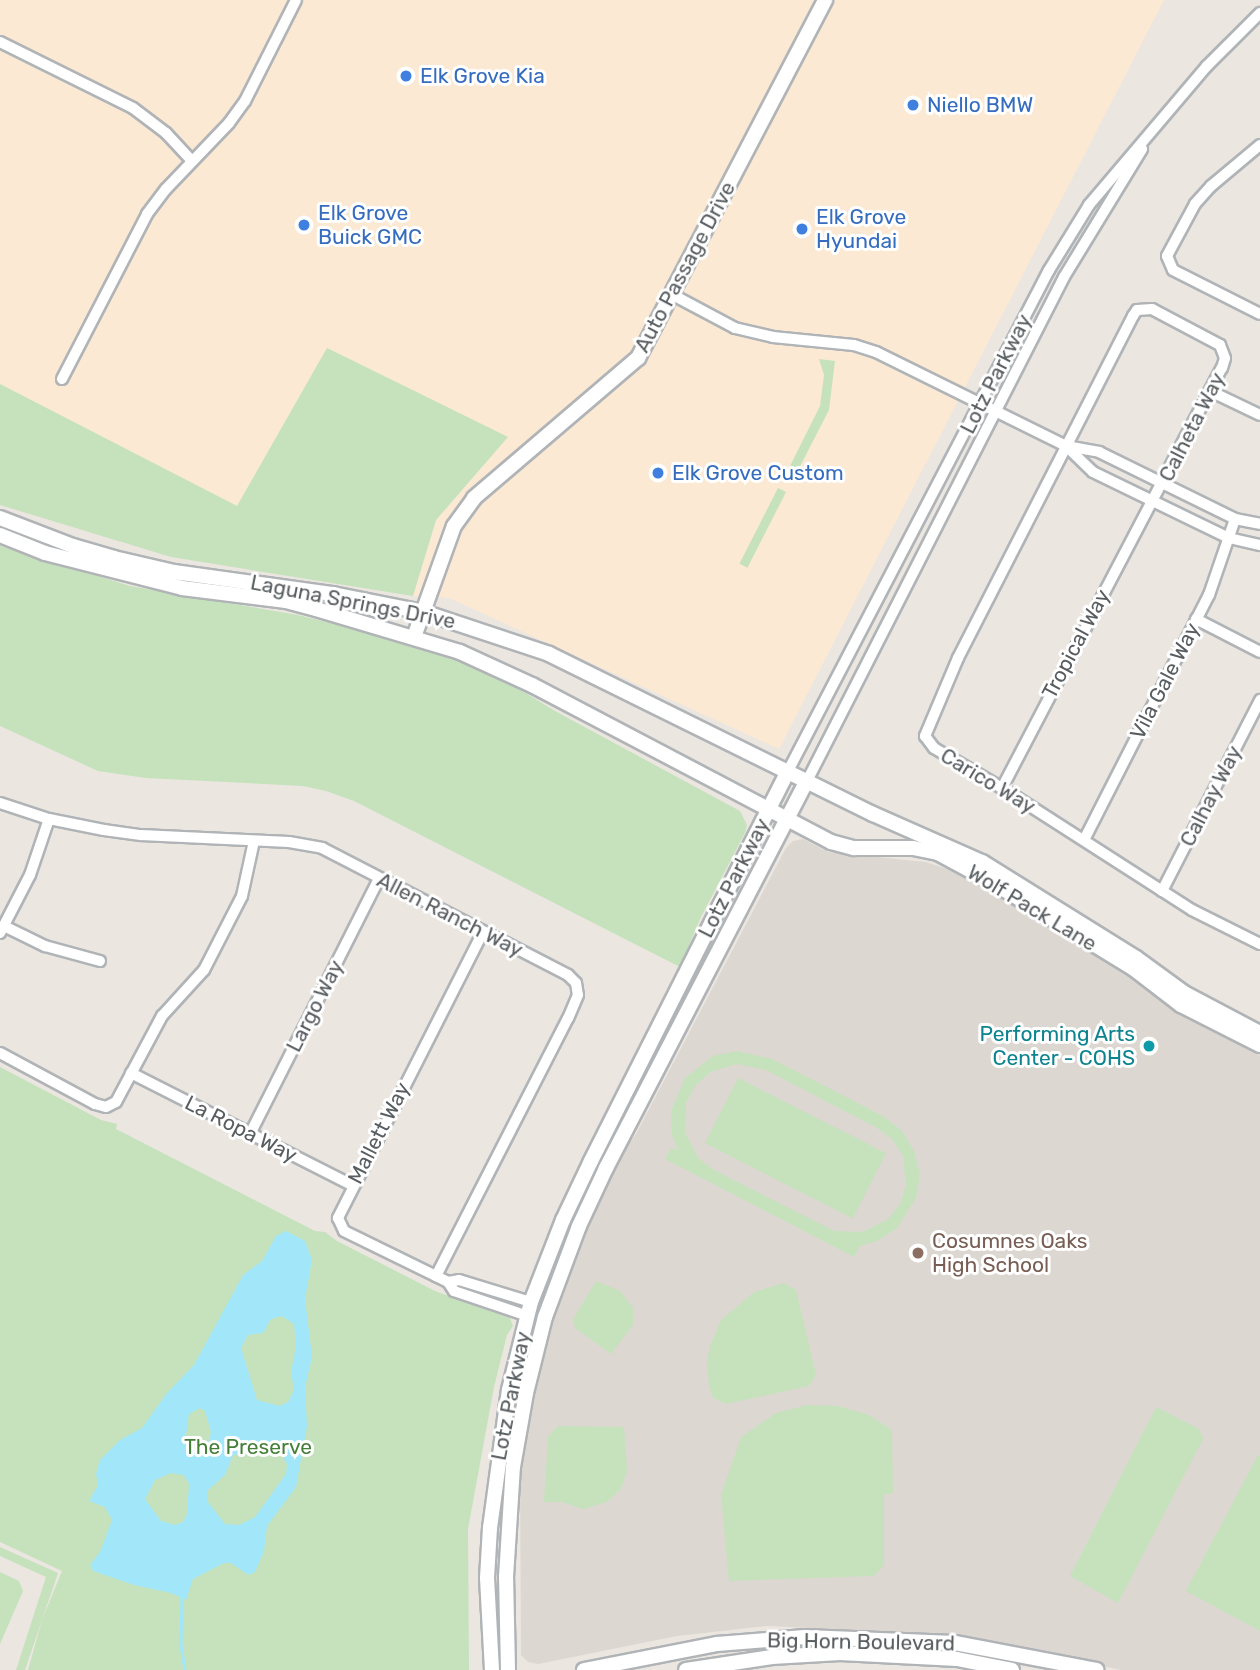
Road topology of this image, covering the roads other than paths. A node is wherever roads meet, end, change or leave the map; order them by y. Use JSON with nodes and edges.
{"nodes":[{"id":1,"x":296,"y":0,"type":"edge"},
{"id":2,"x":825,"y":0,"type":"edge"},
{"id":3,"x":1260,"y":13,"type":"edge"},
{"id":4,"x":0,"y":42,"type":"edge"},
{"id":5,"x":1144,"y":144,"type":"junction"},
{"id":6,"x":1260,"y":145,"type":"edge"},
{"id":7,"x":192,"y":161,"type":"junction"},
{"id":8,"x":673,"y":295,"type":"junction"},
{"id":9,"x":1260,"y":314,"type":"edge"},
{"id":10,"x":62,"y":379,"type":"dead end"},
{"id":11,"x":1210,"y":391,"type":"junction"},
{"id":12,"x":982,"y":403,"type":"junction"},
{"id":13,"x":996,"y":411,"type":"junction"},
{"id":14,"x":1260,"y":415,"type":"edge"},
{"id":15,"x":1066,"y":446,"type":"junction"},
{"id":16,"x":1163,"y":484,"type":"junction"},
{"id":17,"x":1153,"y":502,"type":"junction"},
{"id":18,"x":0,"y":518,"type":"edge"},
{"id":19,"x":1235,"y":519,"type":"junction"},
{"id":20,"x":1260,"y":524,"type":"edge"},
{"id":21,"x":0,"y":535,"type":"edge"},
{"id":22,"x":1228,"y":538,"type":"junction"},
{"id":23,"x":1260,"y":545,"type":"edge"},
{"id":24,"x":423,"y":612,"type":"junction"},
{"id":25,"x":1196,"y":620,"type":"junction"},
{"id":26,"x":414,"y":637,"type":"junction"},
{"id":27,"x":1260,"y":653,"type":"edge"},
{"id":28,"x":1260,"y":700,"type":"edge"},
{"id":29,"x":788,"y":771,"type":"junction"},
{"id":30,"x":807,"y":781,"type":"junction"},
{"id":31,"x":1002,"y":788,"type":"junction"},
{"id":32,"x":0,"y":803,"type":"edge"},
{"id":33,"x":770,"y":809,"type":"junction"},
{"id":34,"x":788,"y":818,"type":"junction"},
{"id":35,"x":49,"y":819,"type":"junction"},
{"id":36,"x":1084,"y":839,"type":"junction"},
{"id":37,"x":254,"y":841,"type":"junction"},
{"id":38,"x":379,"y":879,"type":"junction"},
{"id":39,"x":1162,"y":891,"type":"junction"},
{"id":40,"x":2,"y":929,"type":"edge"},
{"id":41,"x":483,"y":932,"type":"junction"},
{"id":42,"x":1260,"y":944,"type":"edge"},
{"id":43,"x":100,"y":961,"type":"dead end"},
{"id":44,"x":1260,"y":1034,"type":"edge"},
{"id":45,"x":1260,"y":1045,"type":"edge"},
{"id":46,"x":0,"y":1054,"type":"edge"},
{"id":47,"x":131,"y":1073,"type":"junction"},
{"id":48,"x":250,"y":1134,"type":"junction"},
{"id":49,"x":352,"y":1185,"type":"junction"},
{"id":50,"x":436,"y":1276,"type":"junction"},
{"id":51,"x":530,"y":1309,"type":"junction"},
{"id":52,"x":976,"y":1667,"type":"edge"},
{"id":53,"x":492,"y":1670,"type":"edge"},
{"id":54,"x":508,"y":1670,"type":"edge"},
{"id":55,"x":584,"y":1670,"type":"edge"},
{"id":56,"x":686,"y":1670,"type":"edge"},
{"id":57,"x":1013,"y":1670,"type":"edge"},
{"id":58,"x":1096,"y":1670,"type":"edge"}],
"edges":[{"from":1,"to":7,"type":"street"},
{"from":2,"to":8,"type":"street","name":"Auto Passage Drive"},
{"from":3,"to":5,"type":"street","name":"Lotz Parkway"},
{"from":4,"to":7,"type":"street"},
{"from":5,"to":12,"type":"street","name":"Lotz Parkway"},
{"from":5,"to":13,"type":"street","name":"Lotz Parkway"},
{"from":6,"to":9,"type":"street"},
{"from":7,"to":10,"type":"street"},
{"from":8,"to":12,"type":"street"},
{"from":8,"to":24,"type":"street","name":"Auto Passage Drive"},
{"from":11,"to":14,"type":"street"},
{"from":11,"to":15,"type":"street","name":"Calheta Way"},
{"from":11,"to":16,"type":"street","name":"Calheta Way"},
{"from":12,"to":13,"type":"street"},
{"from":12,"to":29,"type":"street","name":"Lotz Parkway"},
{"from":13,"to":15,"type":"street"},
{"from":13,"to":30,"type":"street","name":"Lotz Parkway"},
{"from":15,"to":16,"type":"street"},
{"from":15,"to":17,"type":"street"},
{"from":15,"to":31,"type":"street","name":"Carico Way"},
{"from":16,"to":17,"type":"street","name":"Calheta Way"},
{"from":16,"to":19,"type":"street"},
{"from":17,"to":22,"type":"street"},
{"from":17,"to":31,"type":"street","name":"Tropical Way"},
{"from":18,"to":24,"type":"street","name":"Laguna Springs Drive"},
{"from":19,"to":20,"type":"street"},
{"from":19,"to":22,"type":"street","name":"Vila Gale Way"},
{"from":21,"to":26,"type":"street","name":"Laguna Springs Drive"},
{"from":22,"to":23,"type":"street"},
{"from":22,"to":25,"type":"street","name":"Vila Gale Way"},
{"from":24,"to":26,"type":"street","name":"Auto Passage Drive"},
{"from":24,"to":29,"type":"street","name":"Laguna Springs Drive"},
{"from":25,"to":27,"type":"street"},
{"from":25,"to":36,"type":"street","name":"Vila Gale Way"},
{"from":26,"to":33,"type":"street","name":"Laguna Springs Drive"},
{"from":28,"to":39,"type":"street","name":"Calhay Way"},
{"from":29,"to":30,"type":"street","name":"Laguna Springs Drive"},
{"from":29,"to":33,"type":"street","name":"Lotz Parkway"},
{"from":30,"to":34,"type":"street","name":"Lotz Parkway"},
{"from":30,"to":44,"type":"street","name":"Wolf Pack Lane"},
{"from":31,"to":36,"type":"street","name":"Carico Way"},
{"from":32,"to":35,"type":"street","name":"Allen Ranch Way"},
{"from":33,"to":34,"type":"street","name":"Laguna Springs Drive"},
{"from":33,"to":51,"type":"street","name":"Lotz Parkway"},
{"from":34,"to":45,"type":"street","name":"Wolf Pack Lane"},
{"from":34,"to":54,"type":"street","name":"Lotz Parkway"},
{"from":35,"to":37,"type":"street","name":"Allen Ranch Way"},
{"from":35,"to":40,"type":"street"},
{"from":36,"to":39,"type":"street","name":"Carico Way"},
{"from":37,"to":38,"type":"street","name":"Allen Ranch Way"},
{"from":37,"to":47,"type":"street"},
{"from":38,"to":41,"type":"street","name":"Allen Ranch Way"},
{"from":38,"to":48,"type":"street","name":"Largo Way"},
{"from":39,"to":42,"type":"street","name":"Carico Way"},
{"from":40,"to":43,"type":"street"},
{"from":41,"to":49,"type":"street","name":"Mallett Way"},
{"from":41,"to":50,"type":"street","name":"Allen Ranch Way"},
{"from":46,"to":47,"type":"street"},
{"from":47,"to":48,"type":"street","name":"La Ropa Way"},
{"from":48,"to":49,"type":"street","name":"La Ropa Way"},
{"from":49,"to":50,"type":"street","name":"Mallett Way"},
{"from":50,"to":51,"type":"street","name":"Mallett Way"},
{"from":51,"to":53,"type":"street","name":"Lotz Parkway"},
{"from":52,"to":56,"type":"street","name":"Big Horn Boulevard"},
{"from":52,"to":57,"type":"street","name":"Big Horn Boulevard"},
{"from":55,"to":58,"type":"street","name":"Big Horn Boulevard"}]}
